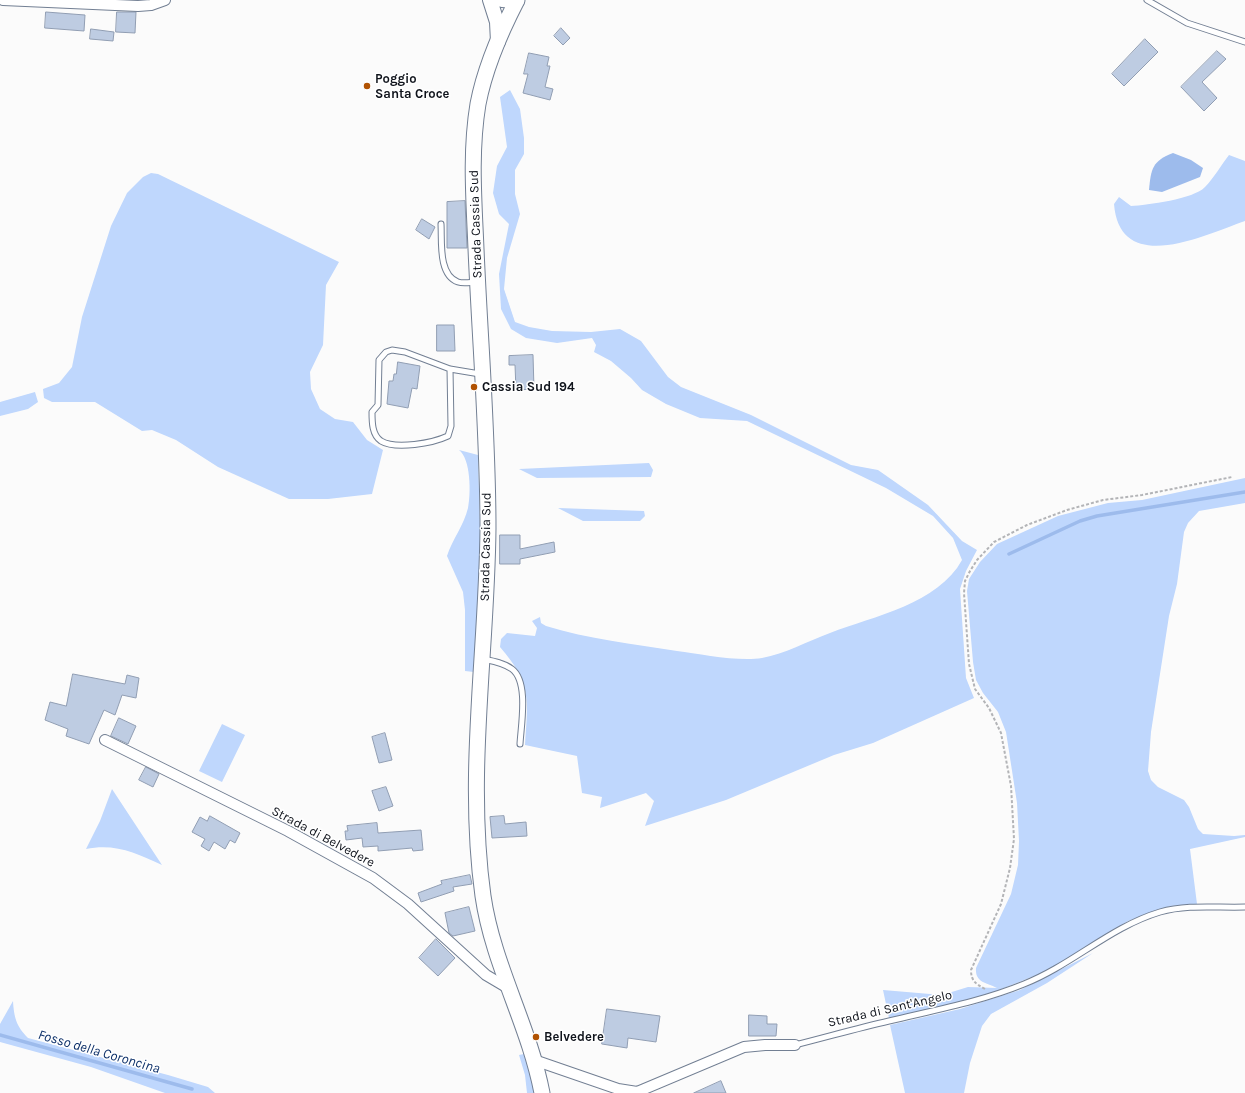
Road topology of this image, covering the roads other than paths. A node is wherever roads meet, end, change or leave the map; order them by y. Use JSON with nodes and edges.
{"nodes":[{"id":1,"x":2,"y":0,"type":"edge"},
{"id":2,"x":165,"y":0,"type":"edge"},
{"id":3,"x":490,"y":0,"type":"edge"},
{"id":4,"x":513,"y":0,"type":"edge"},
{"id":5,"x":1147,"y":0,"type":"edge"},
{"id":6,"x":498,"y":42,"type":"junction"},
{"id":7,"x":1245,"y":42,"type":"edge"},
{"id":8,"x":441,"y":224,"type":"dead end"},
{"id":9,"x":478,"y":282,"type":"junction"},
{"id":10,"x":450,"y":369,"type":"junction"},
{"id":11,"x":482,"y":374,"type":"junction"},
{"id":12,"x":482,"y":659,"type":"junction"},
{"id":13,"x":105,"y":740,"type":"dead end"},
{"id":14,"x":520,"y":744,"type":"dead end"},
{"id":15,"x":1245,"y":907,"type":"edge"},
{"id":16,"x":508,"y":988,"type":"junction"},
{"id":17,"x":795,"y":1045,"type":"joint"},
{"id":18,"x":534,"y":1060,"type":"junction"},
{"id":19,"x":542,"y":1093,"type":"edge"}],
"edges":[{"from":1,"to":2,"type":"street"},
{"from":3,"to":6,"type":"street"},
{"from":4,"to":6,"type":"main road","name":"Strada Cassia Sud"},
{"from":5,"to":7,"type":"lane"},
{"from":6,"to":9,"type":"main road","name":"Strada Cassia Sud"},
{"from":8,"to":9,"type":"lane"},
{"from":9,"to":11,"type":"main road","name":"Strada Cassia Sud"},
{"from":10,"to":10,"type":"lane"},
{"from":10,"to":11,"type":"lane"},
{"from":11,"to":12,"type":"main road","name":"Strada Cassia Sud"},
{"from":12,"to":14,"type":"lane"},
{"from":12,"to":16,"type":"main road","name":"Strada Cassia Sud"},
{"from":13,"to":16,"type":"street","name":"Strada di Belvedere"},
{"from":15,"to":17,"type":"lane","name":"Strada di Sant'Angelo"},
{"from":16,"to":18,"type":"main road","name":"Strada Cassia Sud"},
{"from":17,"to":18,"type":"street","name":"Strada di Sant'Angelo"},
{"from":18,"to":19,"type":"main road","name":"Strada Cassia Sud"}]}
